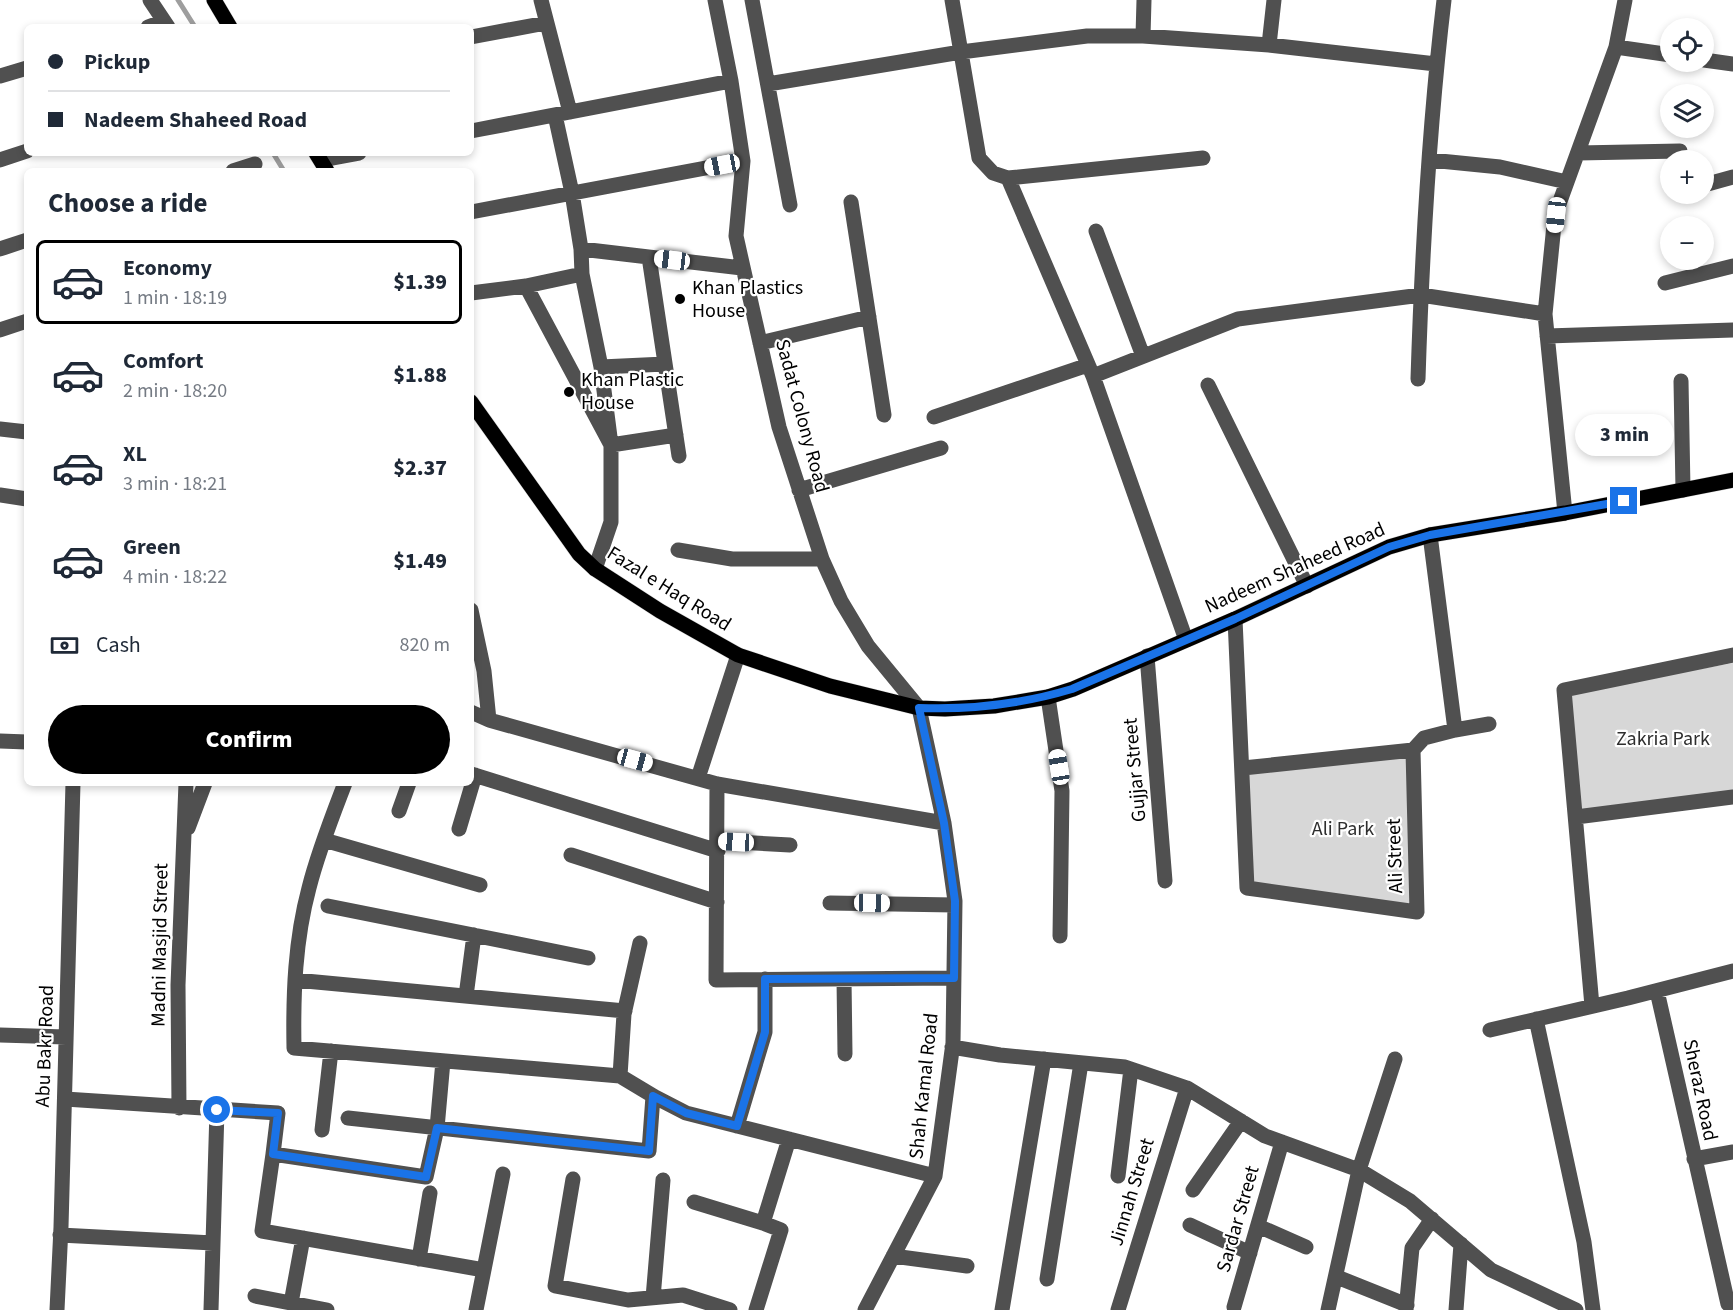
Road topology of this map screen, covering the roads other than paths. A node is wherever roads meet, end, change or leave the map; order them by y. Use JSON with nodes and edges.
{"nodes":[{"id":1,"x":150,"y":0,"type":"edge"},
{"id":2,"x":214,"y":0,"type":"edge"},
{"id":3,"x":541,"y":0,"type":"edge"},
{"id":4,"x":715,"y":0,"type":"edge"},
{"id":5,"x":752,"y":0,"type":"edge"},
{"id":6,"x":952,"y":0,"type":"edge"},
{"id":7,"x":1144,"y":0,"type":"edge"},
{"id":8,"x":1274,"y":0,"type":"edge"},
{"id":9,"x":1444,"y":0,"type":"edge"},
{"id":10,"x":1625,"y":0,"type":"edge"},
{"id":11,"x":546,"y":23,"type":"junction"},
{"id":12,"x":166,"y":24,"type":"edge"},
{"id":13,"x":228,"y":24,"type":"edge"},
{"id":14,"x":474,"y":36,"type":"edge"},
{"id":15,"x":1143,"y":36,"type":"junction"},
{"id":16,"x":1269,"y":45,"type":"junction"},
{"id":17,"x":1616,"y":47,"type":"junction"},
{"id":18,"x":961,"y":52,"type":"junction"},
{"id":19,"x":1660,"y":53,"type":"edge"},
{"id":20,"x":1714,"y":61,"type":"edge"},
{"id":21,"x":1437,"y":64,"type":"junction"},
{"id":22,"x":1733,"y":64,"type":"edge"},
{"id":23,"x":24,"y":69,"type":"edge"},
{"id":24,"x":0,"y":76,"type":"edge"},
{"id":25,"x":731,"y":81,"type":"junction"},
{"id":26,"x":768,"y":84,"type":"junction"},
{"id":27,"x":563,"y":113,"type":"junction"},
{"id":28,"x":474,"y":130,"type":"edge"},
{"id":29,"x":1660,"y":151,"type":"edge"},
{"id":30,"x":24,"y":152,"type":"edge"},
{"id":31,"x":1578,"y":153,"type":"junction"},
{"id":32,"x":346,"y":156,"type":"edge"},
{"id":33,"x":1203,"y":158,"type":"dead end"},
{"id":34,"x":0,"y":160,"type":"edge"},
{"id":35,"x":1430,"y":160,"type":"junction"},
{"id":36,"x":743,"y":161,"type":"junction"},
{"id":37,"x":321,"y":162,"type":"edge"},
{"id":38,"x":1733,"y":177,"type":"edge"},
{"id":39,"x":1008,"y":178,"type":"junction"},
{"id":40,"x":1567,"y":182,"type":"junction"},
{"id":41,"x":1714,"y":182,"type":"edge"},
{"id":42,"x":572,"y":194,"type":"junction"},
{"id":43,"x":851,"y":202,"type":"dead end"},
{"id":44,"x":790,"y":206,"type":"dead end"},
{"id":45,"x":474,"y":211,"type":"edge"},
{"id":46,"x":1096,"y":231,"type":"dead end"},
{"id":47,"x":24,"y":241,"type":"edge"},
{"id":48,"x":0,"y":249,"type":"edge"},
{"id":49,"x":581,"y":249,"type":"junction"},
{"id":50,"x":649,"y":257,"type":"junction"},
{"id":51,"x":1733,"y":266,"type":"edge"},
{"id":52,"x":742,"y":268,"type":"junction"},
{"id":53,"x":582,"y":274,"type":"junction"},
{"id":54,"x":1665,"y":283,"type":"dead end"},
{"id":55,"x":526,"y":286,"type":"junction"},
{"id":56,"x":474,"y":293,"type":"edge"},
{"id":57,"x":1421,"y":295,"type":"junction"},
{"id":58,"x":1545,"y":314,"type":"junction"},
{"id":59,"x":869,"y":317,"type":"junction"},
{"id":60,"x":24,"y":322,"type":"edge"},
{"id":61,"x":0,"y":330,"type":"edge"},
{"id":62,"x":1733,"y":330,"type":"edge"},
{"id":63,"x":1547,"y":336,"type":"junction"},
{"id":64,"x":760,"y":342,"type":"junction"},
{"id":65,"x":1143,"y":356,"type":"junction"},
{"id":66,"x":665,"y":364,"type":"junction"},
{"id":67,"x":601,"y":367,"type":"junction"},
{"id":68,"x":1090,"y":371,"type":"junction"},
{"id":69,"x":1419,"y":379,"type":"dead end"},
{"id":70,"x":1681,"y":381,"type":"dead end"},
{"id":71,"x":1208,"y":385,"type":"dead end"},
{"id":72,"x":474,"y":406,"type":"edge"},
{"id":73,"x":884,"y":416,"type":"dead end"},
{"id":74,"x":934,"y":417,"type":"dead end"},
{"id":75,"x":0,"y":429,"type":"edge"},
{"id":76,"x":24,"y":432,"type":"edge"},
{"id":77,"x":676,"y":435,"type":"junction"},
{"id":78,"x":611,"y":445,"type":"junction"},
{"id":79,"x":941,"y":448,"type":"dead end"},
{"id":80,"x":679,"y":456,"type":"dead end"},
{"id":81,"x":1733,"y":480,"type":"edge"},
{"id":82,"x":799,"y":490,"type":"junction"},
{"id":83,"x":1683,"y":490,"type":"junction"},
{"id":84,"x":0,"y":495,"type":"edge"},
{"id":85,"x":24,"y":499,"type":"edge"},
{"id":86,"x":1565,"y":513,"type":"junction"},
{"id":87,"x":1430,"y":535,"type":"junction"},
{"id":88,"x":678,"y":550,"type":"dead end"},
{"id":89,"x":822,"y":559,"type":"junction"},
{"id":90,"x":595,"y":569,"type":"junction"},
{"id":91,"x":1307,"y":586,"type":"junction"},
{"id":92,"x":1235,"y":619,"type":"junction"},
{"id":93,"x":474,"y":624,"type":"edge"},
{"id":94,"x":1186,"y":639,"type":"junction"},
{"id":95,"x":738,"y":655,"type":"junction"},
{"id":96,"x":1733,"y":655,"type":"edge"},
{"id":97,"x":1147,"y":656,"type":"junction"},
{"id":98,"x":1048,"y":697,"type":"junction"},
{"id":99,"x":919,"y":708,"type":"junction"},
{"id":100,"x":474,"y":713,"type":"edge"},
{"id":101,"x":489,"y":720,"type":"junction"},
{"id":102,"x":1489,"y":724,"type":"dead end"},
{"id":103,"x":1455,"y":730,"type":"junction"},
{"id":104,"x":0,"y":741,"type":"edge"},
{"id":105,"x":24,"y":742,"type":"edge"},
{"id":106,"x":1413,"y":750,"type":"junction"},
{"id":107,"x":1243,"y":768,"type":"junction"},
{"id":108,"x":474,"y":775,"type":"edge"},
{"id":109,"x":698,"y":777,"type":"junction"},
{"id":110,"x":717,"y":784,"type":"junction"},
{"id":111,"x":73,"y":786,"type":"edge"},
{"id":112,"x":186,"y":786,"type":"edge"},
{"id":113,"x":205,"y":786,"type":"edge"},
{"id":114,"x":344,"y":786,"type":"edge"},
{"id":115,"x":408,"y":786,"type":"edge"},
{"id":116,"x":470,"y":786,"type":"edge"},
{"id":117,"x":1733,"y":797,"type":"edge"},
{"id":118,"x":399,"y":811,"type":"dead end"},
{"id":119,"x":1576,"y":817,"type":"junction"},
{"id":120,"x":944,"y":823,"type":"junction"},
{"id":121,"x":459,"y":829,"type":"dead end"},
{"id":122,"x":184,"y":840,"type":"junction"},
{"id":123,"x":324,"y":840,"type":"junction"},
{"id":124,"x":790,"y":845,"type":"dead end"},
{"id":125,"x":718,"y":846,"type":"junction"},
{"id":126,"x":572,"y":855,"type":"dead end"},
{"id":127,"x":1165,"y":881,"type":"dead end"},
{"id":128,"x":480,"y":885,"type":"dead end"},
{"id":129,"x":717,"y":903,"type":"junction"},
{"id":130,"x":830,"y":903,"type":"dead end"},
{"id":131,"x":955,"y":904,"type":"junction"},
{"id":132,"x":328,"y":906,"type":"dead end"},
{"id":133,"x":474,"y":935,"type":"junction"},
{"id":134,"x":1060,"y":936,"type":"dead end"},
{"id":135,"x":640,"y":943,"type":"dead end"},
{"id":136,"x":588,"y":958,"type":"dead end"},
{"id":137,"x":1733,"y":971,"type":"edge"},
{"id":138,"x":954,"y":978,"type":"junction"},
{"id":139,"x":765,"y":979,"type":"junction"},
{"id":140,"x":844,"y":979,"type":"junction"},
{"id":141,"x":295,"y":980,"type":"junction"},
{"id":142,"x":1657,"y":991,"type":"junction"},
{"id":143,"x":466,"y":996,"type":"junction"},
{"id":144,"x":1593,"y":1006,"type":"junction"},
{"id":145,"x":625,"y":1011,"type":"junction"},
{"id":146,"x":1536,"y":1019,"type":"junction"},
{"id":147,"x":1490,"y":1030,"type":"dead end"},
{"id":148,"x":0,"y":1035,"type":"edge"},
{"id":149,"x":66,"y":1037,"type":"junction"},
{"id":150,"x":952,"y":1047,"type":"junction"},
{"id":151,"x":331,"y":1051,"type":"junction"},
{"id":152,"x":845,"y":1054,"type":"dead end"},
{"id":153,"x":1044,"y":1059,"type":"junction"},
{"id":154,"x":1395,"y":1059,"type":"dead end"},
{"id":155,"x":443,"y":1060,"type":"junction"},
{"id":156,"x":1081,"y":1063,"type":"junction"},
{"id":157,"x":1131,"y":1069,"type":"junction"},
{"id":158,"x":620,"y":1076,"type":"junction"},
{"id":159,"x":1187,"y":1088,"type":"junction"},
{"id":160,"x":653,"y":1096,"type":"junction"},
{"id":161,"x":65,"y":1099,"type":"junction"},
{"id":162,"x":179,"y":1108,"type":"junction"},
{"id":163,"x":217,"y":1110,"type":"junction"},
{"id":164,"x":348,"y":1118,"type":"dead end"},
{"id":165,"x":1241,"y":1121,"type":"junction"},
{"id":166,"x":737,"y":1126,"type":"junction"},
{"id":167,"x":437,"y":1128,"type":"junction"},
{"id":168,"x":322,"y":1130,"type":"dead end"},
{"id":169,"x":789,"y":1139,"type":"junction"},
{"id":170,"x":1282,"y":1142,"type":"junction"},
{"id":171,"x":1733,"y":1152,"type":"edge"},
{"id":172,"x":273,"y":1154,"type":"junction"},
{"id":173,"x":1694,"y":1160,"type":"junction"},
{"id":174,"x":1359,"y":1170,"type":"junction"},
{"id":175,"x":503,"y":1174,"type":"dead end"},
{"id":176,"x":935,"y":1176,"type":"junction"},
{"id":177,"x":1118,"y":1176,"type":"dead end"},
{"id":178,"x":573,"y":1179,"type":"dead end"},
{"id":179,"x":663,"y":1180,"type":"dead end"},
{"id":180,"x":1193,"y":1190,"type":"dead end"},
{"id":181,"x":430,"y":1193,"type":"dead end"},
{"id":182,"x":694,"y":1202,"type":"dead end"},
{"id":183,"x":1432,"y":1219,"type":"junction"},
{"id":184,"x":763,"y":1223,"type":"junction"},
{"id":185,"x":1190,"y":1225,"type":"dead end"},
{"id":186,"x":1258,"y":1226,"type":"junction"},
{"id":187,"x":60,"y":1235,"type":"junction"},
{"id":188,"x":303,"y":1238,"type":"junction"},
{"id":189,"x":213,"y":1243,"type":"junction"},
{"id":190,"x":1461,"y":1244,"type":"junction"},
{"id":191,"x":1306,"y":1247,"type":"dead end"},
{"id":192,"x":1250,"y":1253,"type":"junction"},
{"id":193,"x":893,"y":1256,"type":"junction"},
{"id":194,"x":419,"y":1259,"type":"junction"},
{"id":195,"x":967,"y":1266,"type":"dead end"},
{"id":196,"x":484,"y":1270,"type":"junction"},
{"id":197,"x":1337,"y":1277,"type":"junction"},
{"id":198,"x":1047,"y":1279,"type":"dead end"},
{"id":199,"x":255,"y":1296,"type":"dead end"},
{"id":200,"x":653,"y":1298,"type":"junction"},
{"id":201,"x":291,"y":1303,"type":"junction"},
{"id":202,"x":1729,"y":1306,"type":"edge"},
{"id":203,"x":1234,"y":1307,"type":"dead end"},
{"id":204,"x":1406,"y":1307,"type":"edge"},
{"id":205,"x":57,"y":1310,"type":"edge"},
{"id":206,"x":211,"y":1310,"type":"edge"},
{"id":207,"x":327,"y":1310,"type":"edge"},
{"id":208,"x":476,"y":1310,"type":"edge"},
{"id":209,"x":730,"y":1310,"type":"edge"},
{"id":210,"x":756,"y":1310,"type":"edge"},
{"id":211,"x":865,"y":1310,"type":"edge"},
{"id":212,"x":1002,"y":1310,"type":"edge"},
{"id":213,"x":1118,"y":1310,"type":"edge"},
{"id":214,"x":1329,"y":1310,"type":"edge"},
{"id":215,"x":1456,"y":1310,"type":"edge"},
{"id":216,"x":1576,"y":1310,"type":"edge"},
{"id":217,"x":1593,"y":1310,"type":"edge"}],
"edges":[{"from":1,"to":12,"type":"street"},
{"from":2,"to":13,"type":"main road"},
{"from":3,"to":11,"type":"street"},
{"from":4,"to":25,"type":"street","name":"Sadat Colony Road"},
{"from":5,"to":26,"type":"street"},
{"from":6,"to":18,"type":"street"},
{"from":7,"to":15,"type":"street"},
{"from":8,"to":16,"type":"street"},
{"from":9,"to":21,"type":"street"},
{"from":10,"to":17,"type":"street"},
{"from":11,"to":14,"type":"street"},
{"from":11,"to":27,"type":"street"},
{"from":15,"to":16,"type":"street"},
{"from":15,"to":18,"type":"street"},
{"from":16,"to":21,"type":"street"},
{"from":17,"to":19,"type":"street"},
{"from":17,"to":31,"type":"street"},
{"from":18,"to":26,"type":"street"},
{"from":18,"to":39,"type":"street"},
{"from":20,"to":22,"type":"street"},
{"from":21,"to":35,"type":"street"},
{"from":23,"to":24,"type":"street"},
{"from":25,"to":27,"type":"street"},
{"from":25,"to":36,"type":"street","name":"Sadat Colony Road"},
{"from":26,"to":44,"type":"street"},
{"from":27,"to":28,"type":"street"},
{"from":27,"to":42,"type":"street"},
{"from":29,"to":31,"type":"street"},
{"from":30,"to":34,"type":"street"},
{"from":31,"to":40,"type":"street"},
{"from":32,"to":37,"type":"street"},
{"from":33,"to":39,"type":"street"},
{"from":35,"to":40,"type":"street"},
{"from":35,"to":57,"type":"street"},
{"from":36,"to":42,"type":"street"},
{"from":36,"to":52,"type":"street","name":"Sadat Colony Road"},
{"from":38,"to":41,"type":"street"},
{"from":39,"to":68,"type":"street"},
{"from":40,"to":58,"type":"street"},
{"from":42,"to":45,"type":"street"},
{"from":42,"to":49,"type":"street"},
{"from":43,"to":59,"type":"street"},
{"from":46,"to":65,"type":"street"},
{"from":47,"to":48,"type":"street"},
{"from":49,"to":50,"type":"street"},
{"from":49,"to":53,"type":"street"},
{"from":50,"to":52,"type":"street"},
{"from":50,"to":66,"type":"street"},
{"from":51,"to":54,"type":"street"},
{"from":52,"to":64,"type":"street","name":"Sadat Colony Road"},
{"from":53,"to":55,"type":"street"},
{"from":53,"to":67,"type":"street"},
{"from":55,"to":56,"type":"street"},
{"from":55,"to":78,"type":"street"},
{"from":57,"to":58,"type":"street"},
{"from":57,"to":65,"type":"street"},
{"from":57,"to":69,"type":"street"},
{"from":58,"to":63,"type":"street"},
{"from":59,"to":64,"type":"street"},
{"from":59,"to":73,"type":"street"},
{"from":60,"to":61,"type":"street"},
{"from":62,"to":63,"type":"street"},
{"from":63,"to":86,"type":"street"},
{"from":64,"to":82,"type":"street","name":"Sadat Colony Road"},
{"from":65,"to":68,"type":"street"},
{"from":66,"to":67,"type":"street"},
{"from":66,"to":77,"type":"street"},
{"from":67,"to":78,"type":"street"},
{"from":68,"to":74,"type":"street"},
{"from":68,"to":94,"type":"street"},
{"from":70,"to":83,"type":"street"},
{"from":71,"to":91,"type":"street"},
{"from":72,"to":90,"type":"main road","name":"Fazal e Haq Road"},
{"from":75,"to":76,"type":"street"},
{"from":77,"to":78,"type":"street"},
{"from":77,"to":80,"type":"street"},
{"from":78,"to":90,"type":"street"},
{"from":79,"to":82,"type":"street"},
{"from":81,"to":83,"type":"main road","name":"Nadeem Shaheed Road"},
{"from":82,"to":89,"type":"street","name":"Sadat Colony Road"},
{"from":83,"to":86,"type":"main road","name":"Nadeem Shaheed Road"},
{"from":84,"to":85,"type":"street"},
{"from":86,"to":87,"type":"main road","name":"Nadeem Shaheed Road"},
{"from":87,"to":91,"type":"main road","name":"Nadeem Shaheed Road"},
{"from":87,"to":103,"type":"street"},
{"from":88,"to":89,"type":"street"},
{"from":89,"to":99,"type":"street","name":"Sadat Colony Road"},
{"from":90,"to":95,"type":"main road","name":"Fazal e Haq Road"},
{"from":91,"to":92,"type":"main road","name":"Nadeem Shaheed Road"},
{"from":92,"to":94,"type":"main road","name":"Nadeem Shaheed Road"},
{"from":92,"to":107,"type":"street","name":"Ali Street"},
{"from":93,"to":101,"type":"street"},
{"from":94,"to":97,"type":"main road","name":"Nadeem Shaheed Road"},
{"from":95,"to":99,"type":"main road","name":"Fazal e Haq Road"},
{"from":95,"to":109,"type":"street"},
{"from":96,"to":119,"type":"street"},
{"from":97,"to":98,"type":"main road","name":"Nadeem Shaheed Road"},
{"from":97,"to":127,"type":"street","name":"Gujjar Street"},
{"from":98,"to":99,"type":"main road","name":"Nadeem Shaheed Road"},
{"from":98,"to":134,"type":"street"},
{"from":99,"to":120,"type":"street","name":"Shah Kamal Road"},
{"from":100,"to":101,"type":"street"},
{"from":101,"to":109,"type":"street"},
{"from":102,"to":103,"type":"street"},
{"from":103,"to":106,"type":"street"},
{"from":104,"to":105,"type":"street"},
{"from":106,"to":107,"type":"street"},
{"from":106,"to":107,"type":"street","name":"Ali Street"},
{"from":108,"to":125,"type":"street"},
{"from":109,"to":110,"type":"street"},
{"from":110,"to":120,"type":"street"},
{"from":110,"to":125,"type":"street"},
{"from":111,"to":149,"type":"street","name":"Abu Bakr Road"},
{"from":112,"to":122,"type":"street","name":"Madni Masjid Street"},
{"from":113,"to":122,"type":"street"},
{"from":114,"to":123,"type":"street"},
{"from":115,"to":118,"type":"street"},
{"from":116,"to":121,"type":"street"},
{"from":117,"to":119,"type":"street"},
{"from":119,"to":144,"type":"street"},
{"from":120,"to":131,"type":"street","name":"Shah Kamal Road"},
{"from":122,"to":162,"type":"street","name":"Madni Masjid Street"},
{"from":123,"to":128,"type":"street"},
{"from":123,"to":141,"type":"street"},
{"from":124,"to":125,"type":"street"},
{"from":125,"to":129,"type":"street"},
{"from":126,"to":129,"type":"street"},
{"from":129,"to":139,"type":"street"},
{"from":130,"to":131,"type":"street"},
{"from":131,"to":138,"type":"street","name":"Shah Kamal Road"},
{"from":132,"to":133,"type":"street"},
{"from":133,"to":136,"type":"street"},
{"from":133,"to":143,"type":"street"},
{"from":135,"to":145,"type":"street"},
{"from":137,"to":142,"type":"street"},
{"from":138,"to":140,"type":"street"},
{"from":138,"to":150,"type":"street","name":"Shah Kamal Road"},
{"from":139,"to":140,"type":"street"},
{"from":139,"to":166,"type":"street"},
{"from":140,"to":152,"type":"street"},
{"from":141,"to":143,"type":"street"},
{"from":141,"to":151,"type":"street"},
{"from":142,"to":144,"type":"street"},
{"from":142,"to":173,"type":"street","name":"Sheraz Road"},
{"from":143,"to":145,"type":"street"},
{"from":144,"to":146,"type":"street"},
{"from":145,"to":158,"type":"street"},
{"from":146,"to":147,"type":"street"},
{"from":146,"to":217,"type":"street"},
{"from":148,"to":149,"type":"street"},
{"from":149,"to":161,"type":"street","name":"Abu Bakr Road"},
{"from":150,"to":153,"type":"street"},
{"from":150,"to":176,"type":"street","name":"Shah Kamal Road"},
{"from":151,"to":155,"type":"street"},
{"from":151,"to":168,"type":"street"},
{"from":153,"to":156,"type":"street"},
{"from":153,"to":212,"type":"street"},
{"from":154,"to":174,"type":"street"},
{"from":155,"to":158,"type":"street"},
{"from":155,"to":167,"type":"street"},
{"from":156,"to":157,"type":"street"},
{"from":156,"to":198,"type":"street"},
{"from":157,"to":159,"type":"street"},
{"from":157,"to":177,"type":"street"},
{"from":158,"to":160,"type":"street"},
{"from":159,"to":165,"type":"street"},
{"from":159,"to":213,"type":"street","name":"Jinnah Street"},
{"from":160,"to":166,"type":"street"},
{"from":160,"to":167,"type":"street"},
{"from":161,"to":162,"type":"street"},
{"from":161,"to":187,"type":"street","name":"Abu Bakr Road"},
{"from":162,"to":163,"type":"street"},
{"from":163,"to":172,"type":"street"},
{"from":163,"to":189,"type":"street"},
{"from":164,"to":167,"type":"street"},
{"from":165,"to":170,"type":"street"},
{"from":165,"to":180,"type":"street"},
{"from":166,"to":169,"type":"street"},
{"from":167,"to":172,"type":"street"},
{"from":169,"to":176,"type":"street"},
{"from":169,"to":184,"type":"street"},
{"from":170,"to":174,"type":"street"},
{"from":170,"to":186,"type":"street","name":"Sardar Street"},
{"from":171,"to":173,"type":"street"},
{"from":172,"to":188,"type":"street"},
{"from":173,"to":202,"type":"street","name":"Sheraz Road"},
{"from":174,"to":183,"type":"street"},
{"from":174,"to":197,"type":"street"},
{"from":175,"to":196,"type":"street"},
{"from":176,"to":193,"type":"street","name":"Shah Kamal Road"},
{"from":178,"to":200,"type":"street"},
{"from":179,"to":200,"type":"street"},
{"from":181,"to":194,"type":"street"},
{"from":182,"to":184,"type":"street"},
{"from":183,"to":190,"type":"street"},
{"from":183,"to":204,"type":"street"},
{"from":184,"to":210,"type":"street"},
{"from":185,"to":192,"type":"street"},
{"from":186,"to":191,"type":"street"},
{"from":186,"to":192,"type":"street","name":"Sardar Street"},
{"from":187,"to":189,"type":"street"},
{"from":187,"to":205,"type":"street","name":"Abu Bakr Road"},
{"from":188,"to":194,"type":"street"},
{"from":188,"to":201,"type":"street"},
{"from":189,"to":206,"type":"street"},
{"from":190,"to":215,"type":"street"},
{"from":190,"to":216,"type":"street"},
{"from":192,"to":203,"type":"street","name":"Sardar Street"},
{"from":193,"to":195,"type":"street"},
{"from":193,"to":211,"type":"street","name":"Shah Kamal Road"},
{"from":194,"to":196,"type":"street"},
{"from":196,"to":208,"type":"street"},
{"from":197,"to":204,"type":"street"},
{"from":197,"to":214,"type":"street"},
{"from":199,"to":201,"type":"street"},
{"from":200,"to":209,"type":"street"},
{"from":201,"to":207,"type":"street"}]}
